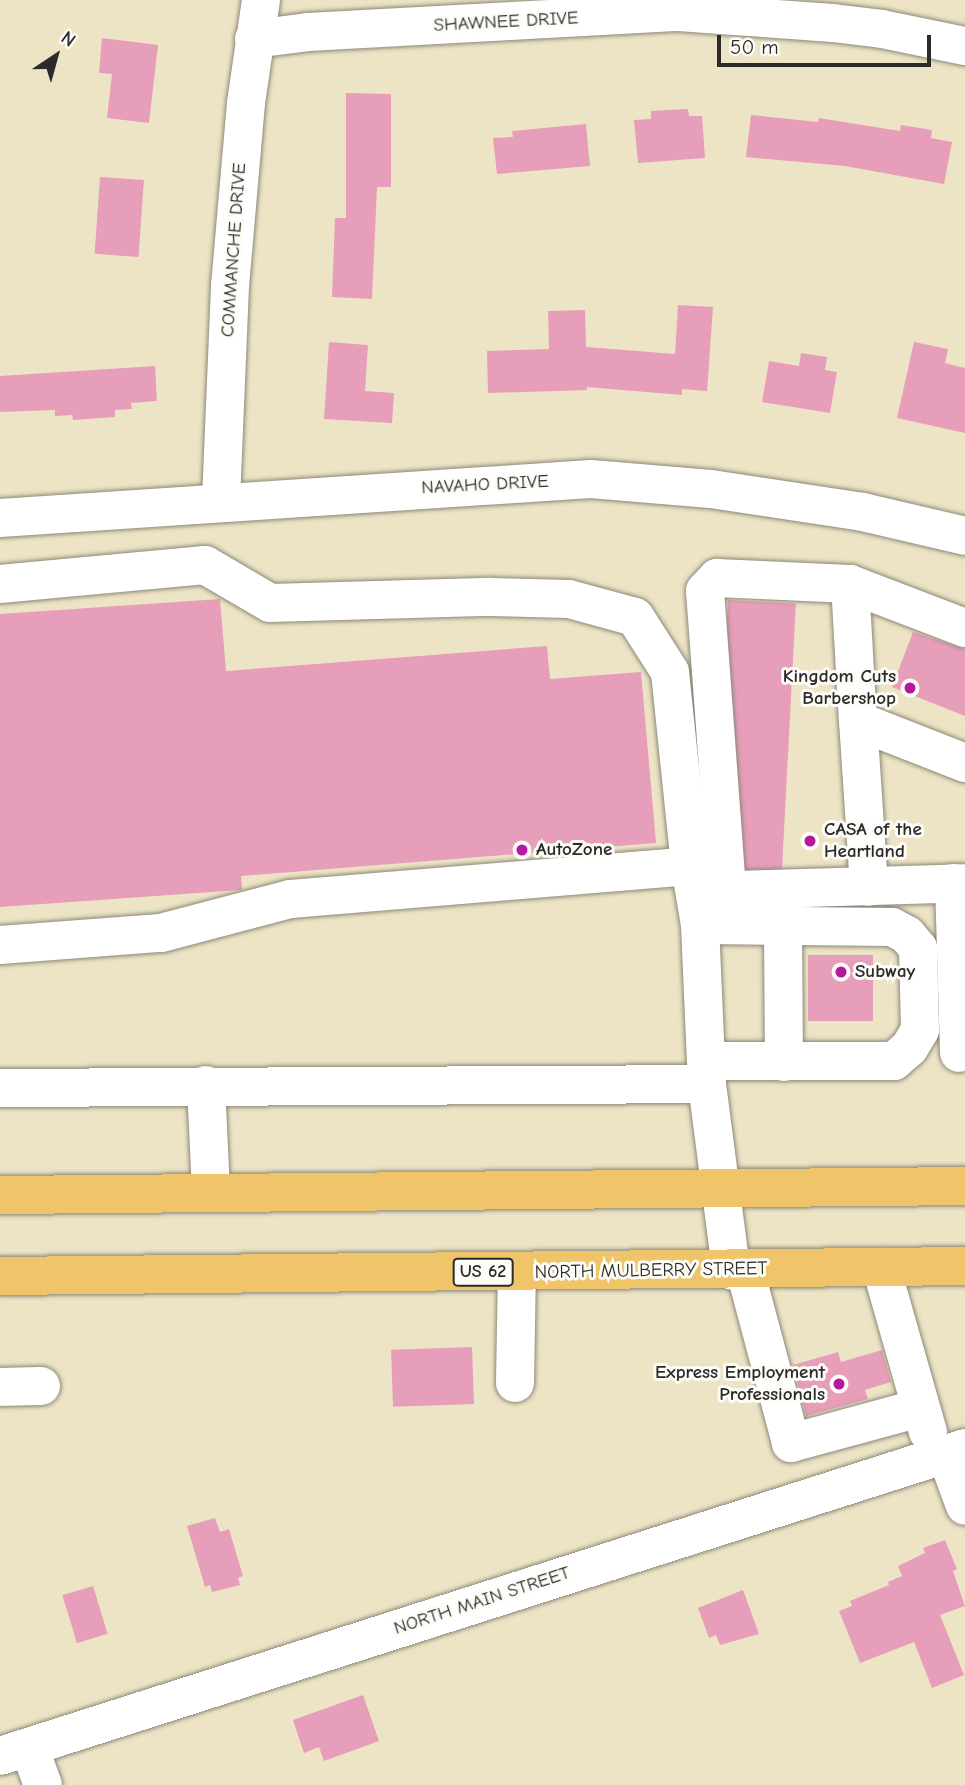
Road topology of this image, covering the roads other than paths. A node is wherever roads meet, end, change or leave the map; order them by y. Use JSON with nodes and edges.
{"nodes":[{"id":1,"x":261,"y":0,"type":"edge"},
{"id":2,"x":584,"y":9,"type":"edge"},
{"id":3,"x":855,"y":13,"type":"edge"},
{"id":4,"x":254,"y":39,"type":"junction"},
{"id":5,"x":965,"y":46,"type":"edge"},
{"id":6,"x":221,"y":501,"type":"junction"},
{"id":7,"x":0,"y":518,"type":"edge"},
{"id":8,"x":965,"y":536,"type":"edge"},
{"id":9,"x":0,"y":584,"type":"edge"},
{"id":10,"x":850,"y":584,"type":"junction"},
{"id":11,"x":965,"y":628,"type":"edge"},
{"id":12,"x":858,"y":721,"type":"junction"},
{"id":13,"x":965,"y":763,"type":"edge"},
{"id":14,"x":959,"y":883,"type":"edge"},
{"id":15,"x":869,"y":887,"type":"junction"},
{"id":16,"x":703,"y":893,"type":"junction"},
{"id":17,"x":783,"y":926,"type":"junction"},
{"id":18,"x":0,"y":945,"type":"edge"},
{"id":19,"x":960,"y":957,"type":"edge"},
{"id":20,"x":959,"y":1053,"type":"dead end"},
{"id":21,"x":784,"y":1062,"type":"junction"},
{"id":22,"x":707,"y":1073,"type":"junction"},
{"id":23,"x":206,"y":1085,"type":"junction"},
{"id":24,"x":0,"y":1088,"type":"edge"},
{"id":25,"x":965,"y":1186,"type":"edge"},
{"id":26,"x":722,"y":1188,"type":"junction"},
{"id":27,"x":212,"y":1193,"type":"junction"},
{"id":28,"x":0,"y":1195,"type":"edge"},
{"id":29,"x":965,"y":1266,"type":"edge"},
{"id":30,"x":881,"y":1267,"type":"junction"},
{"id":31,"x":738,"y":1270,"type":"junction"},
{"id":32,"x":517,"y":1272,"type":"junction"},
{"id":33,"x":0,"y":1276,"type":"edge"},
{"id":34,"x":515,"y":1382,"type":"dead end"},
{"id":35,"x":41,"y":1386,"type":"dead end"},
{"id":36,"x":0,"y":1387,"type":"edge"},
{"id":37,"x":920,"y":1408,"type":"junction"},
{"id":38,"x":949,"y":1453,"type":"edge"},
{"id":39,"x":965,"y":1506,"type":"edge"},
{"id":40,"x":14,"y":1751,"type":"edge"},
{"id":41,"x":43,"y":1785,"type":"edge"}],
"edges":[{"from":1,"to":4,"type":"street","name":"COMMANCHE DRIVE"},
{"from":2,"to":3,"type":"street","name":"SHAWNEE DRIVE"},
{"from":2,"to":4,"type":"street","name":"SHAWNEE DRIVE"},
{"from":3,"to":5,"type":"street","name":"SHAWNEE DRIVE"},
{"from":4,"to":6,"type":"street","name":"COMMANCHE DRIVE"},
{"from":6,"to":7,"type":"street","name":"NAVAHO DRIVE"},
{"from":6,"to":8,"type":"street","name":"NAVAHO DRIVE"},
{"from":9,"to":16,"type":"street"},
{"from":10,"to":11,"type":"street"},
{"from":10,"to":12,"type":"street"},
{"from":10,"to":16,"type":"street"},
{"from":12,"to":13,"type":"street"},
{"from":12,"to":15,"type":"street"},
{"from":14,"to":15,"type":"street"},
{"from":14,"to":19,"type":"street"},
{"from":15,"to":16,"type":"street"},
{"from":16,"to":17,"type":"street"},
{"from":16,"to":18,"type":"street"},
{"from":16,"to":22,"type":"street"},
{"from":17,"to":21,"type":"street"},
{"from":17,"to":21,"type":"street"},
{"from":19,"to":20,"type":"street"},
{"from":21,"to":22,"type":"street"},
{"from":22,"to":23,"type":"street"},
{"from":22,"to":26,"type":"street"},
{"from":23,"to":24,"type":"street"},
{"from":23,"to":27,"type":"street"},
{"from":25,"to":26,"type":"main road"},
{"from":26,"to":27,"type":"main road"},
{"from":26,"to":31,"type":"street"},
{"from":27,"to":28,"type":"main road"},
{"from":29,"to":30,"type":"main road","name":"NORTH MULBERRY STREET","number":"US 62"},
{"from":30,"to":31,"type":"main road","name":"NORTH MULBERRY STREET","number":"US 62"},
{"from":30,"to":37,"type":"street"},
{"from":31,"to":32,"type":"main road","name":"NORTH MULBERRY STREET","number":"US 62"},
{"from":31,"to":37,"type":"street"},
{"from":32,"to":33,"type":"main road","name":"NORTH MULBERRY STREET","number":"US 62"},
{"from":32,"to":34,"type":"street"},
{"from":35,"to":36,"type":"street"},
{"from":37,"to":38,"type":"street"},
{"from":38,"to":39,"type":"street"},
{"from":38,"to":40,"type":"street","name":"NORTH MAIN STREET"},
{"from":40,"to":41,"type":"street"}]}
